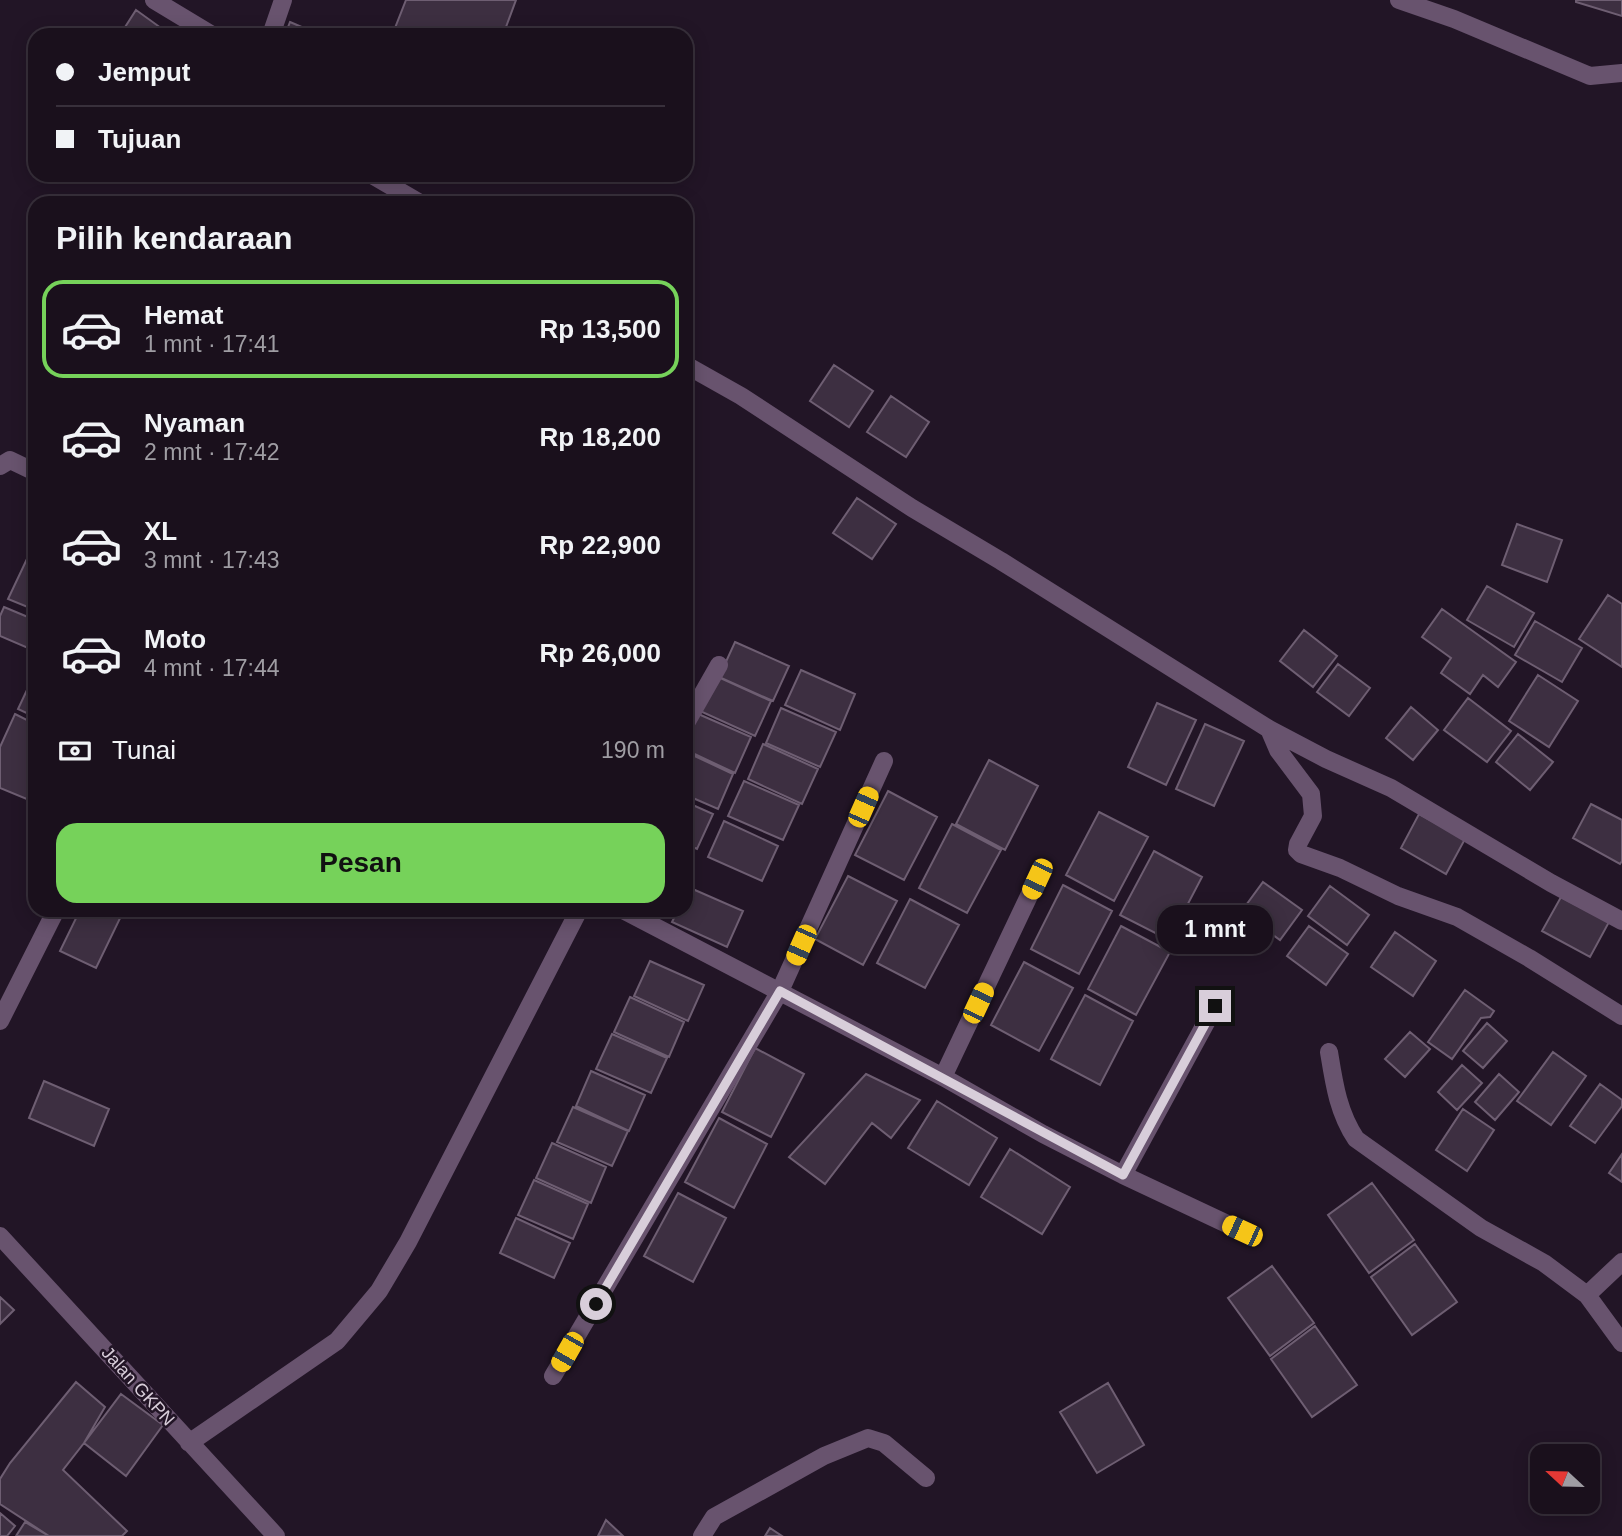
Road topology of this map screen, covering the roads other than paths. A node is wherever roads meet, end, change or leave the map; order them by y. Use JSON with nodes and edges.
{"nodes":[{"id":1,"x":154,"y":0,"type":"edge"},
{"id":2,"x":283,"y":0,"type":"edge"},
{"id":3,"x":1399,"y":0,"type":"edge"},
{"id":4,"x":200,"y":28,"type":"edge"},
{"id":5,"x":273,"y":28,"type":"edge"},
{"id":6,"x":1622,"y":73,"type":"edge"},
{"id":7,"x":384,"y":182,"type":"edge"},
{"id":8,"x":408,"y":196,"type":"edge"},
{"id":9,"x":693,"y":369,"type":"edge"},
{"id":10,"x":0,"y":466,"type":"edge"},
{"id":11,"x":28,"y":469,"type":"edge"},
{"id":12,"x":719,"y":665,"type":"dead end"},
{"id":13,"x":693,"y":711,"type":"edge"},
{"id":14,"x":1269,"y":729,"type":"junction"},
{"id":15,"x":884,"y":761,"type":"dead end"},
{"id":16,"x":1037,"y":879,"type":"dead end"},
{"id":17,"x":52,"y":917,"type":"edge"},
{"id":18,"x":575,"y":917,"type":"edge"},
{"id":19,"x":636,"y":917,"type":"edge"},
{"id":20,"x":1622,"y":921,"type":"edge"},
{"id":21,"x":780,"y":991,"type":"junction"},
{"id":22,"x":1215,"y":1006,"type":"dead end"},
{"id":23,"x":1622,"y":1016,"type":"edge"},
{"id":24,"x":0,"y":1021,"type":"edge"},
{"id":25,"x":1329,"y":1052,"type":"dead end"},
{"id":26,"x":943,"y":1077,"type":"junction"},
{"id":27,"x":1123,"y":1175,"type":"junction"},
{"id":28,"x":1242,"y":1231,"type":"dead end"},
{"id":29,"x":0,"y":1236,"type":"edge"},
{"id":30,"x":1622,"y":1262,"type":"edge"},
{"id":31,"x":1587,"y":1295,"type":"junction"},
{"id":32,"x":1622,"y":1343,"type":"edge"},
{"id":33,"x":553,"y":1376,"type":"dead end"},
{"id":34,"x":189,"y":1443,"type":"junction"},
{"id":35,"x":926,"y":1478,"type":"dead end"},
{"id":36,"x":276,"y":1536,"type":"edge"},
{"id":37,"x":702,"y":1536,"type":"edge"}],
"edges":[{"from":1,"to":4,"type":"street"},
{"from":2,"to":5,"type":"street"},
{"from":3,"to":6,"type":"street"},
{"from":7,"to":8,"type":"street"},
{"from":9,"to":14,"type":"street"},
{"from":10,"to":11,"type":"street"},
{"from":12,"to":13,"type":"street"},
{"from":14,"to":20,"type":"street"},
{"from":14,"to":23,"type":"street"},
{"from":15,"to":21,"type":"street"},
{"from":16,"to":26,"type":"street"},
{"from":17,"to":24,"type":"street"},
{"from":18,"to":34,"type":"street"},
{"from":19,"to":21,"type":"street"},
{"from":21,"to":26,"type":"street"},
{"from":21,"to":33,"type":"street"},
{"from":22,"to":27,"type":"street"},
{"from":25,"to":31,"type":"street"},
{"from":26,"to":27,"type":"street"},
{"from":27,"to":28,"type":"street"},
{"from":29,"to":34,"type":"street","name":"Jalan GKPN"},
{"from":30,"to":31,"type":"street"},
{"from":31,"to":32,"type":"street"},
{"from":34,"to":36,"type":"street","name":"Jalan GKPN"},
{"from":35,"to":37,"type":"street"}]}
